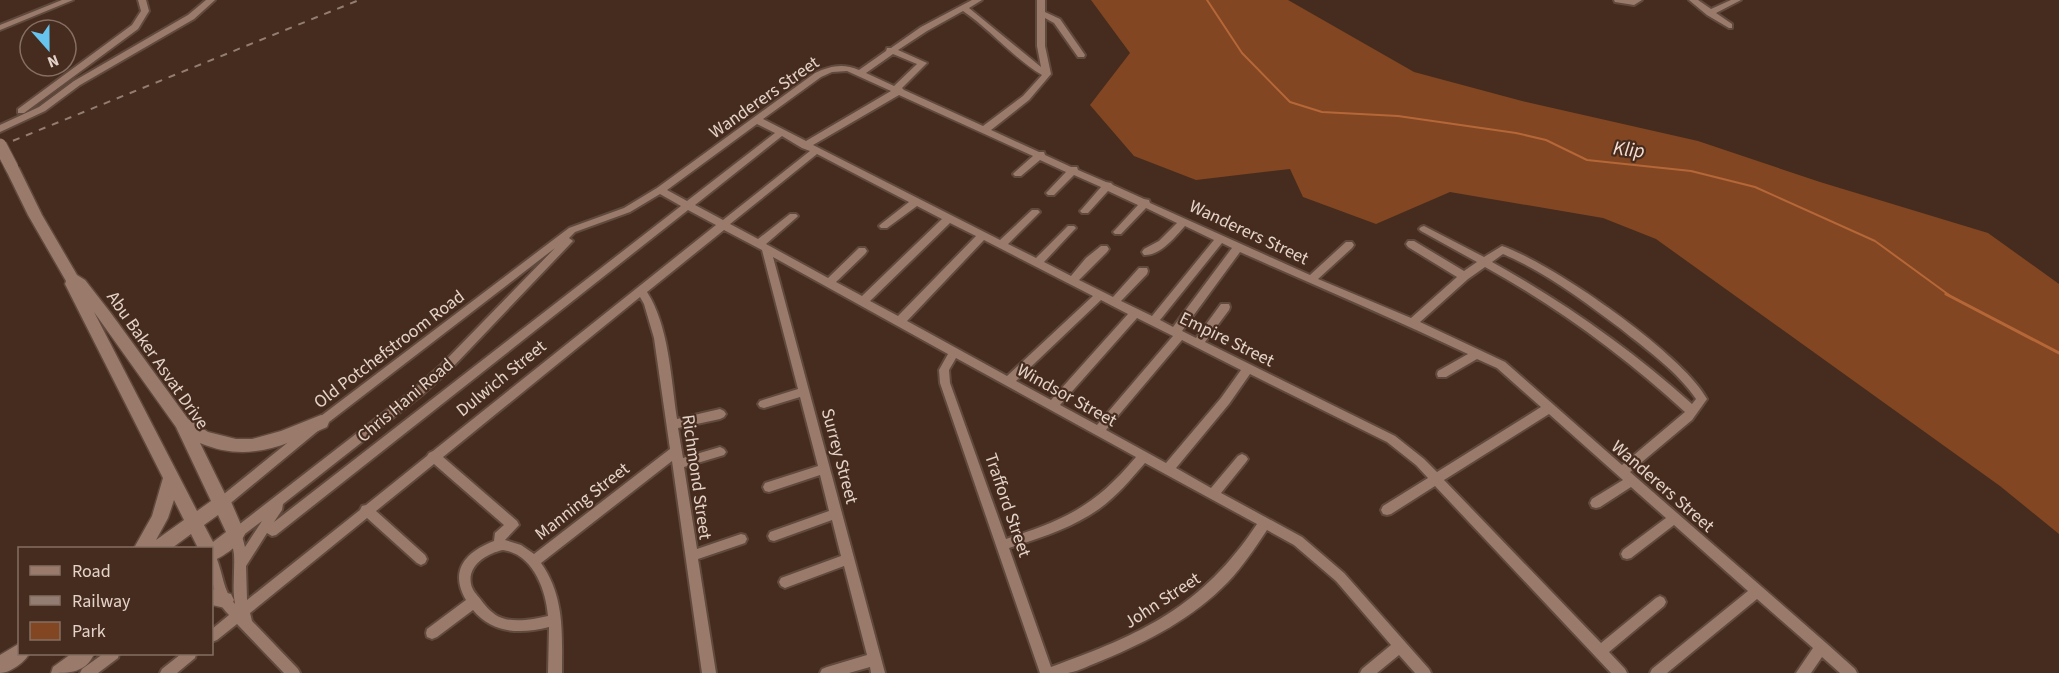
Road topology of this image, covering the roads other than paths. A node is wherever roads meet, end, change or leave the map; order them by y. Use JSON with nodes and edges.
{"nodes":[{"id":1,"x":69,"y":0,"type":"edge"},
{"id":2,"x":142,"y":0,"type":"edge"},
{"id":3,"x":211,"y":0,"type":"edge"},
{"id":4,"x":978,"y":0,"type":"edge"},
{"id":5,"x":1041,"y":0,"type":"edge"},
{"id":6,"x":1618,"y":0,"type":"edge"},
{"id":7,"x":1693,"y":0,"type":"edge"},
{"id":8,"x":1737,"y":0,"type":"edge"},
{"id":9,"x":1636,"y":1,"type":"edge"},
{"id":10,"x":963,"y":8,"type":"junction"},
{"id":11,"x":1710,"y":13,"type":"junction"},
{"id":12,"x":1043,"y":14,"type":"junction"},
{"id":13,"x":1729,"y":26,"type":"dead end"},
{"id":14,"x":0,"y":28,"type":"edge"},
{"id":15,"x":890,"y":50,"type":"junction"},
{"id":16,"x":1081,"y":55,"type":"dead end"},
{"id":17,"x":861,"y":72,"type":"junction"},
{"id":18,"x":1047,"y":74,"type":"junction"},
{"id":19,"x":899,"y":89,"type":"junction"},
{"id":20,"x":21,"y":111,"type":"dead end"},
{"id":21,"x":757,"y":120,"type":"junction"},
{"id":22,"x":0,"y":129,"type":"edge"},
{"id":23,"x":986,"y":129,"type":"junction"},
{"id":24,"x":780,"y":133,"type":"junction"},
{"id":25,"x":0,"y":145,"type":"edge"},
{"id":26,"x":810,"y":148,"type":"junction"},
{"id":27,"x":1041,"y":154,"type":"junction"},
{"id":28,"x":1074,"y":169,"type":"junction"},
{"id":29,"x":1018,"y":174,"type":"dead end"},
{"id":30,"x":1108,"y":185,"type":"junction"},
{"id":31,"x":660,"y":190,"type":"junction"},
{"id":32,"x":1051,"y":194,"type":"dead end"},
{"id":33,"x":915,"y":202,"type":"junction"},
{"id":34,"x":1146,"y":202,"type":"junction"},
{"id":35,"x":690,"y":206,"type":"junction"},
{"id":36,"x":1085,"y":211,"type":"dead end"},
{"id":37,"x":1035,"y":212,"type":"dead end"},
{"id":38,"x":793,"y":216,"type":"dead end"},
{"id":39,"x":948,"y":219,"type":"junction"},
{"id":40,"x":1185,"y":221,"type":"junction"},
{"id":41,"x":723,"y":223,"type":"junction"},
{"id":42,"x":884,"y":226,"type":"dead end"},
{"id":43,"x":579,"y":227,"type":"junction"},
{"id":44,"x":1071,"y":228,"type":"dead end"},
{"id":45,"x":1424,"y":229,"type":"dead end"},
{"id":46,"x":1118,"y":232,"type":"dead end"},
{"id":47,"x":982,"y":236,"type":"junction"},
{"id":48,"x":1221,"y":238,"type":"junction"},
{"id":49,"x":1411,"y":243,"type":"dead end"},
{"id":50,"x":1349,"y":244,"type":"dead end"},
{"id":51,"x":1001,"y":245,"type":"junction"},
{"id":52,"x":763,"y":246,"type":"junction"},
{"id":53,"x":1239,"y":246,"type":"junction"},
{"id":54,"x":1104,"y":249,"type":"dead end"},
{"id":55,"x":862,"y":251,"type":"dead end"},
{"id":56,"x":1146,"y":252,"type":"dead end"},
{"id":57,"x":1484,"y":261,"type":"junction"},
{"id":58,"x":1036,"y":263,"type":"junction"},
{"id":59,"x":1143,"y":271,"type":"dead end"},
{"id":60,"x":1464,"y":276,"type":"junction"},
{"id":61,"x":72,"y":279,"type":"junction"},
{"id":62,"x":1312,"y":279,"type":"junction"},
{"id":63,"x":1072,"y":281,"type":"junction"},
{"id":64,"x":830,"y":282,"type":"junction"},
{"id":65,"x":641,"y":290,"type":"junction"},
{"id":66,"x":1100,"y":295,"type":"junction"},
{"id":67,"x":863,"y":301,"type":"junction"},
{"id":68,"x":1114,"y":302,"type":"junction"},
{"id":69,"x":1225,"y":307,"type":"dead end"},
{"id":70,"x":1135,"y":313,"type":"junction"},
{"id":71,"x":900,"y":321,"type":"junction"},
{"id":72,"x":1153,"y":321,"type":"junction"},
{"id":73,"x":1412,"y":323,"type":"junction"},
{"id":74,"x":1177,"y":333,"type":"junction"},
{"id":75,"x":1198,"y":343,"type":"junction"},
{"id":76,"x":956,"y":351,"type":"junction"},
{"id":77,"x":1478,"y":353,"type":"junction"},
{"id":78,"x":1248,"y":368,"type":"junction"},
{"id":79,"x":1442,"y":374,"type":"dead end"},
{"id":80,"x":1008,"y":382,"type":"junction"},
{"id":81,"x":805,"y":391,"type":"junction"},
{"id":82,"x":764,"y":404,"type":"dead end"},
{"id":83,"x":1052,"y":406,"type":"junction"},
{"id":84,"x":1550,"y":407,"type":"junction"},
{"id":85,"x":1694,"y":412,"type":"junction"},
{"id":86,"x":720,"y":414,"type":"dead end"},
{"id":87,"x":321,"y":422,"type":"junction"},
{"id":88,"x":182,"y":423,"type":"junction"},
{"id":89,"x":671,"y":424,"type":"junction"},
{"id":90,"x":1098,"y":431,"type":"junction"},
{"id":91,"x":675,"y":452,"type":"junction"},
{"id":92,"x":720,"y":452,"type":"dead end"},
{"id":93,"x":433,"y":456,"type":"junction"},
{"id":94,"x":1143,"y":456,"type":"junction"},
{"id":95,"x":1242,"y":459,"type":"dead end"},
{"id":96,"x":677,"y":465,"type":"junction"},
{"id":97,"x":825,"y":469,"type":"junction"},
{"id":98,"x":1168,"y":469,"type":"junction"},
{"id":99,"x":1622,"y":472,"type":"junction"},
{"id":100,"x":172,"y":476,"type":"junction"},
{"id":101,"x":1434,"y":478,"type":"junction"},
{"id":102,"x":1632,"y":481,"type":"junction"},
{"id":103,"x":769,"y":487,"type":"dead end"},
{"id":104,"x":1214,"y":493,"type":"junction"},
{"id":105,"x":288,"y":494,"type":"junction"},
{"id":106,"x":223,"y":502,"type":"junction"},
{"id":107,"x":1596,"y":502,"type":"dead end"},
{"id":108,"x":366,"y":510,"type":"junction"},
{"id":109,"x":1387,"y":510,"type":"dead end"},
{"id":110,"x":837,"y":513,"type":"junction"},
{"id":111,"x":1675,"y":518,"type":"junction"},
{"id":112,"x":195,"y":522,"type":"junction"},
{"id":113,"x":1265,"y":522,"type":"junction"},
{"id":114,"x":272,"y":531,"type":"dead end"},
{"id":115,"x":236,"y":534,"type":"junction"},
{"id":116,"x":774,"y":536,"type":"dead end"},
{"id":117,"x":741,"y":539,"type":"dead end"},
{"id":118,"x":500,"y":544,"type":"junction"},
{"id":119,"x":1003,"y":545,"type":"junction"},
{"id":120,"x":143,"y":547,"type":"edge"},
{"id":121,"x":162,"y":547,"type":"edge"},
{"id":122,"x":206,"y":547,"type":"edge"},
{"id":123,"x":213,"y":552,"type":"edge"},
{"id":124,"x":1627,"y":554,"type":"dead end"},
{"id":125,"x":691,"y":556,"type":"junction"},
{"id":126,"x":421,"y":559,"type":"dead end"},
{"id":127,"x":849,"y":559,"type":"junction"},
{"id":128,"x":533,"y":562,"type":"junction"},
{"id":129,"x":240,"y":564,"type":"junction"},
{"id":130,"x":213,"y":567,"type":"edge"},
{"id":131,"x":785,"y":582,"type":"dead end"},
{"id":132,"x":1757,"y":591,"type":"junction"},
{"id":133,"x":218,"y":598,"type":"edge"},
{"id":134,"x":474,"y":602,"type":"junction"},
{"id":135,"x":1660,"y":602,"type":"dead end"},
{"id":136,"x":242,"y":616,"type":"junction"},
{"id":137,"x":555,"y":620,"type":"junction"},
{"id":138,"x":432,"y":633,"type":"dead end"},
{"id":139,"x":213,"y":635,"type":"edge"},
{"id":140,"x":1400,"y":646,"type":"junction"},
{"id":141,"x":1821,"y":647,"type":"junction"},
{"id":142,"x":1600,"y":652,"type":"junction"},
{"id":143,"x":18,"y":653,"type":"edge"},
{"id":144,"x":84,"y":655,"type":"edge"},
{"id":145,"x":111,"y":655,"type":"edge"},
{"id":146,"x":189,"y":655,"type":"edge"},
{"id":147,"x":875,"y":659,"type":"junction"},
{"id":148,"x":0,"y":666,"type":"edge"},
{"id":149,"x":60,"y":673,"type":"edge"},
{"id":150,"x":87,"y":673,"type":"edge"},
{"id":151,"x":167,"y":673,"type":"edge"},
{"id":152,"x":293,"y":673,"type":"edge"},
{"id":153,"x":555,"y":673,"type":"edge"},
{"id":154,"x":709,"y":673,"type":"edge"},
{"id":155,"x":828,"y":673,"type":"edge"},
{"id":156,"x":878,"y":673,"type":"edge"},
{"id":157,"x":1047,"y":673,"type":"edge"},
{"id":158,"x":1052,"y":673,"type":"edge"},
{"id":159,"x":1367,"y":673,"type":"edge"},
{"id":160,"x":1424,"y":673,"type":"edge"},
{"id":161,"x":1620,"y":673,"type":"edge"},
{"id":162,"x":1657,"y":673,"type":"edge"},
{"id":163,"x":1803,"y":673,"type":"edge"},
{"id":164,"x":1850,"y":673,"type":"edge"}],
"edges":[{"from":1,"to":14,"type":"street"},
{"from":2,"to":20,"type":"street"},
{"from":3,"to":22,"type":"street"},
{"from":4,"to":10,"type":"street"},
{"from":5,"to":12,"type":"street"},
{"from":6,"to":9,"type":"street"},
{"from":7,"to":11,"type":"street"},
{"from":8,"to":11,"type":"street"},
{"from":10,"to":15,"type":"street"},
{"from":10,"to":18,"type":"street"},
{"from":11,"to":13,"type":"street"},
{"from":12,"to":16,"type":"street"},
{"from":12,"to":18,"type":"street"},
{"from":15,"to":17,"type":"street"},
{"from":15,"to":19,"type":"street","name":"Dulwich Street"},
{"from":17,"to":19,"type":"street","name":"Wanderers Street"},
{"from":17,"to":21,"type":"street","name":"Wanderers Street"},
{"from":18,"to":23,"type":"street"},
{"from":19,"to":23,"type":"street","name":"Wanderers Street"},
{"from":19,"to":26,"type":"street","name":"Dulwich Street"},
{"from":21,"to":24,"type":"street","name":"Empire Street"},
{"from":21,"to":31,"type":"street","name":"Wanderers Street"},
{"from":23,"to":27,"type":"street","name":"Wanderers Street"},
{"from":24,"to":26,"type":"street","name":"Empire Street"},
{"from":24,"to":35,"type":"street"},
{"from":25,"to":61,"type":"main road","name":"Abu Baker Asvat Drive","bridge":true},
{"from":26,"to":33,"type":"street","name":"Empire Street"},
{"from":26,"to":41,"type":"street","name":"Dulwich Street"},
{"from":27,"to":28,"type":"street","name":"Wanderers Street"},
{"from":27,"to":29,"type":"street"},
{"from":28,"to":30,"type":"street","name":"Wanderers Street"},
{"from":28,"to":32,"type":"street"},
{"from":30,"to":34,"type":"street","name":"Wanderers Street"},
{"from":30,"to":36,"type":"street"},
{"from":31,"to":35,"type":"street","name":"Windsor Street"},
{"from":31,"to":43,"type":"street","name":"Wanderers Street"},
{"from":33,"to":39,"type":"street","name":"Empire Street"},
{"from":33,"to":42,"type":"street"},
{"from":34,"to":40,"type":"street","name":"Wanderers Street"},
{"from":34,"to":46,"type":"street"},
{"from":35,"to":41,"type":"street","name":"Windsor Street"},
{"from":35,"to":114,"type":"street"},
{"from":37,"to":51,"type":"street"},
{"from":38,"to":52,"type":"street"},
{"from":39,"to":47,"type":"street","name":"Empire Street"},
{"from":39,"to":67,"type":"street"},
{"from":40,"to":48,"type":"street","name":"Wanderers Street"},
{"from":40,"to":56,"type":"street"},
{"from":41,"to":52,"type":"street","name":"Windsor Street"},
{"from":41,"to":65,"type":"street","name":"Dulwich Street"},
{"from":43,"to":87,"type":"street","name":"Old Potchefstroom Road"},
{"from":43,"to":105,"type":"street","name":"Chris Hani Road"},
{"from":44,"to":58,"type":"street"},
{"from":45,"to":57,"type":"street"},
{"from":47,"to":51,"type":"street","name":"Empire Street"},
{"from":47,"to":71,"type":"street"},
{"from":48,"to":53,"type":"street","name":"Wanderers Street"},
{"from":48,"to":72,"type":"street"},
{"from":49,"to":60,"type":"street"},
{"from":50,"to":62,"type":"street"},
{"from":51,"to":58,"type":"street","name":"Empire Street"},
{"from":52,"to":64,"type":"street","name":"Windsor Street"},
{"from":52,"to":81,"type":"street","name":"Surrey Street"},
{"from":53,"to":62,"type":"street","name":"Wanderers Street"},
{"from":53,"to":74,"type":"street"},
{"from":54,"to":63,"type":"street"},
{"from":55,"to":64,"type":"street"},
{"from":57,"to":60,"type":"street"},
{"from":57,"to":85,"type":"street"},
{"from":57,"to":85,"type":"street"},
{"from":58,"to":63,"type":"street","name":"Empire Street"},
{"from":59,"to":68,"type":"street"},
{"from":60,"to":73,"type":"street"},
{"from":61,"to":88,"type":"main road","name":"Abu Baker Asvat Drive"},
{"from":61,"to":100,"type":"main road","name":"Abu Baker Asvat Drive"},
{"from":62,"to":73,"type":"street","name":"Wanderers Street"},
{"from":63,"to":66,"type":"street","name":"Empire Street"},
{"from":64,"to":67,"type":"street","name":"Windsor Street"},
{"from":65,"to":89,"type":"street","name":"Richmond Street"},
{"from":65,"to":93,"type":"street","name":"Dulwich Street"},
{"from":66,"to":68,"type":"street","name":"Empire Street"},
{"from":66,"to":80,"type":"street"},
{"from":67,"to":71,"type":"street","name":"Windsor Street"},
{"from":68,"to":70,"type":"street","name":"Empire Street"},
{"from":69,"to":75,"type":"street"},
{"from":70,"to":72,"type":"street","name":"Empire Street"},
{"from":70,"to":83,"type":"street"},
{"from":71,"to":76,"type":"street","name":"Windsor Street"},
{"from":72,"to":74,"type":"street","name":"Empire Street"},
{"from":73,"to":77,"type":"street","name":"Wanderers Street"},
{"from":74,"to":75,"type":"street","name":"Empire Street"},
{"from":74,"to":90,"type":"street"},
{"from":75,"to":78,"type":"street","name":"Empire Street"},
{"from":76,"to":80,"type":"street","name":"Windsor Street"},
{"from":76,"to":119,"type":"street","name":"Trafford Street"},
{"from":77,"to":79,"type":"street"},
{"from":77,"to":84,"type":"street","name":"Wanderers Street"},
{"from":78,"to":98,"type":"street"},
{"from":78,"to":101,"type":"street","name":"Empire Street"},
{"from":80,"to":83,"type":"street","name":"Windsor Street"},
{"from":81,"to":82,"type":"street"},
{"from":81,"to":97,"type":"street","name":"Surrey Street"},
{"from":83,"to":90,"type":"street","name":"Windsor Street"},
{"from":84,"to":99,"type":"street","name":"Wanderers Street"},
{"from":84,"to":101,"type":"street"},
{"from":85,"to":99,"type":"street"},
{"from":86,"to":89,"type":"street"},
{"from":87,"to":88,"type":"main road"},
{"from":87,"to":106,"type":"street","name":"Old Potchefstroom Road"},
{"from":88,"to":106,"type":"main road","name":"Abu Baker Asvat Drive"},
{"from":89,"to":91,"type":"street","name":"Richmond Street"},
{"from":90,"to":94,"type":"street","name":"Windsor Street"},
{"from":91,"to":96,"type":"street","name":"Richmond Street"},
{"from":91,"to":128,"type":"street","name":"Manning Street"},
{"from":92,"to":96,"type":"street"},
{"from":93,"to":108,"type":"street","name":"Dulwich Street"},
{"from":93,"to":118,"type":"street"},
{"from":94,"to":98,"type":"street","name":"Windsor Street"},
{"from":94,"to":119,"type":"street"},
{"from":95,"to":104,"type":"street"},
{"from":96,"to":125,"type":"street","name":"Richmond Street"},
{"from":97,"to":103,"type":"street"},
{"from":97,"to":110,"type":"street","name":"Surrey Street"},
{"from":98,"to":104,"type":"street","name":"Windsor Street"},
{"from":99,"to":102,"type":"street","name":"Wanderers Street"},
{"from":100,"to":112,"type":"main road","name":"Abu Baker Asvat Drive"},
{"from":100,"to":120,"type":"main road"},
{"from":101,"to":109,"type":"street"},
{"from":101,"to":142,"type":"street","name":"Empire Street"},
{"from":102,"to":107,"type":"street"},
{"from":102,"to":111,"type":"street","name":"Wanderers Street"},
{"from":104,"to":113,"type":"street","name":"Windsor Street"},
{"from":105,"to":115,"type":"street","name":"Chris Hani Road"},
{"from":105,"to":129,"type":"street"},
{"from":106,"to":112,"type":"main road"},
{"from":106,"to":115,"type":"main road","name":"Abu Baker Asvat Drive"},
{"from":108,"to":126,"type":"street"},
{"from":108,"to":136,"type":"street","name":"Dulwich Street"},
{"from":110,"to":116,"type":"street"},
{"from":110,"to":127,"type":"street","name":"Surrey Street"},
{"from":111,"to":124,"type":"street"},
{"from":111,"to":132,"type":"street","name":"Wanderers Street"},
{"from":112,"to":121,"type":"main road"},
{"from":112,"to":122,"type":"main road","name":"Abu Baker Asvat Drive"},
{"from":113,"to":140,"type":"street","name":"Windsor Street"},
{"from":113,"to":158,"type":"street","name":"John Street"},
{"from":115,"to":123,"type":"main road","name":"Chris Hani Road"},
{"from":115,"to":129,"type":"street"},
{"from":117,"to":125,"type":"street"},
{"from":118,"to":128,"type":"street","name":"Manning Street"},
{"from":118,"to":134,"type":"street"},
{"from":119,"to":157,"type":"street","name":"Trafford Street"},
{"from":125,"to":154,"type":"street","name":"Richmond Street"},
{"from":127,"to":131,"type":"street"},
{"from":127,"to":147,"type":"street","name":"Surrey Street"},
{"from":128,"to":137,"type":"street"},
{"from":129,"to":136,"type":"street"},
{"from":130,"to":133,"type":"street"},
{"from":132,"to":141,"type":"street","name":"Wanderers Street"},
{"from":132,"to":162,"type":"street"},
{"from":133,"to":136,"type":"street"},
{"from":134,"to":137,"type":"street"},
{"from":134,"to":138,"type":"street"},
{"from":135,"to":142,"type":"street"},
{"from":136,"to":139,"type":"street","name":"Dulwich Street"},
{"from":136,"to":152,"type":"street"},
{"from":137,"to":153,"type":"street"},
{"from":140,"to":159,"type":"street"},
{"from":140,"to":160,"type":"street","name":"Windsor Street"},
{"from":141,"to":163,"type":"street"},
{"from":141,"to":164,"type":"street","name":"Wanderers Street"},
{"from":142,"to":161,"type":"street","name":"Empire Street"},
{"from":143,"to":148,"type":"main road"},
{"from":144,"to":149,"type":"main road"},
{"from":145,"to":150,"type":"street"},
{"from":146,"to":151,"type":"street"},
{"from":147,"to":155,"type":"street"},
{"from":147,"to":156,"type":"street","name":"Surrey Street"}]}
